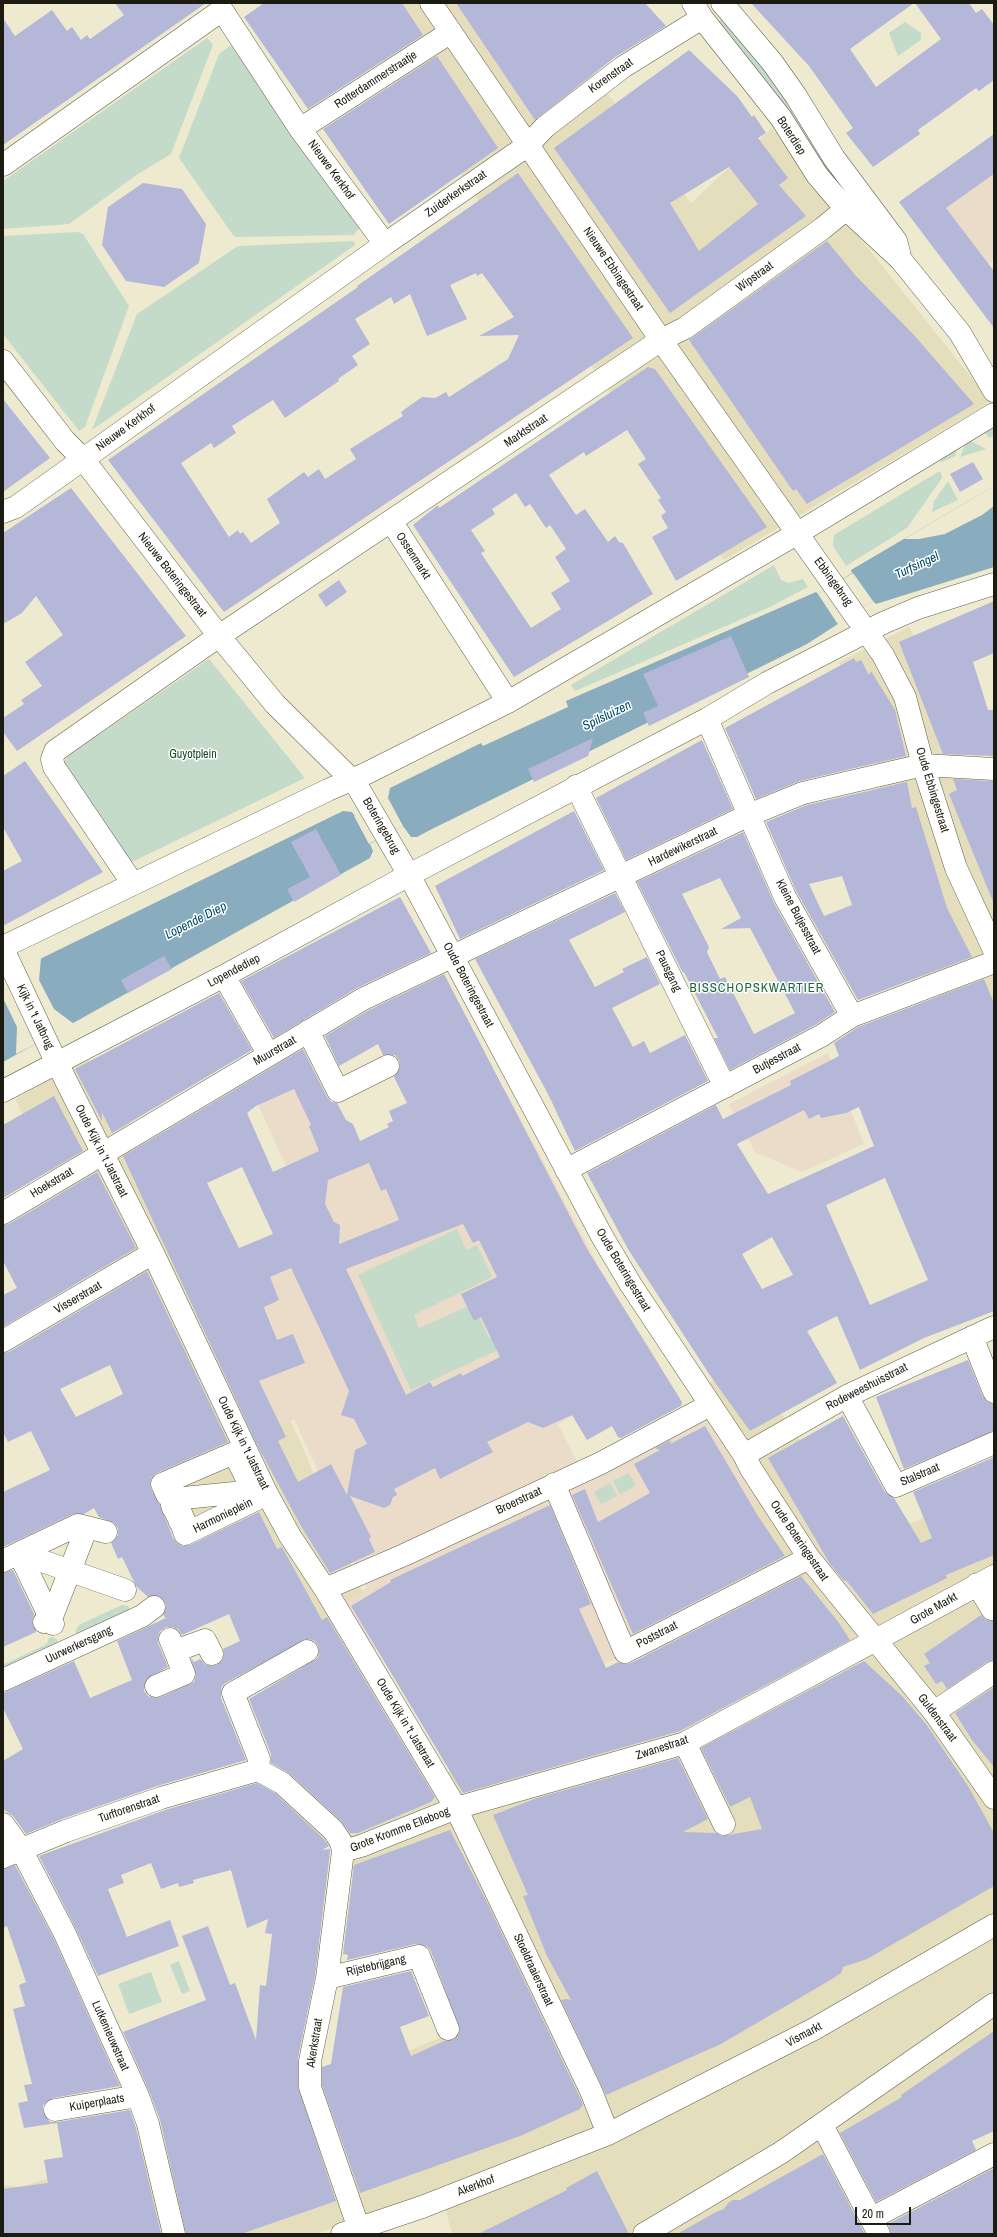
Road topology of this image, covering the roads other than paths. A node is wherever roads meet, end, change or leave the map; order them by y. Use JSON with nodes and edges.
{"nodes":[{"id":1,"x":430,"y":3,"type":"edge"},
{"id":2,"x":722,"y":3,"type":"edge"},
{"id":3,"x":227,"y":7,"type":"edge"},
{"id":4,"x":697,"y":11,"type":"edge"},
{"id":5,"x":451,"y":32,"type":"junction"},
{"id":6,"x":300,"y":129,"type":"junction"},
{"id":7,"x":528,"y":145,"type":"junction"},
{"id":8,"x":3,"y":165,"type":"edge"},
{"id":9,"x":854,"y":202,"type":"junction"},
{"id":10,"x":385,"y":244,"type":"junction"},
{"id":11,"x":960,"y":333,"type":"junction"},
{"id":12,"x":661,"y":340,"type":"junction"},
{"id":13,"x":3,"y":361,"type":"edge"},
{"id":14,"x":994,"y":364,"type":"edge"},
{"id":15,"x":994,"y":391,"type":"edge"},
{"id":16,"x":994,"y":414,"type":"edge"},
{"id":17,"x":83,"y":459,"type":"junction"},
{"id":18,"x":3,"y":512,"type":"edge"},
{"id":19,"x":391,"y":521,"type":"junction"},
{"id":20,"x":798,"y":534,"type":"junction"},
{"id":21,"x":994,"y":584,"type":"edge"},
{"id":22,"x":868,"y":632,"type":"junction"},
{"id":23,"x":219,"y":636,"type":"junction"},
{"id":24,"x":508,"y":702,"type":"junction"},
{"id":25,"x":707,"y":719,"type":"junction"},
{"id":26,"x":923,"y":765,"type":"junction"},
{"id":27,"x":994,"y":769,"type":"edge"},
{"id":28,"x":352,"y":780,"type":"junction"},
{"id":29,"x":576,"y":786,"type":"junction"},
{"id":30,"x":749,"y":815,"type":"junction"},
{"id":31,"x":409,"y":875,"type":"junction"},
{"id":32,"x":622,"y":877,"type":"junction"},
{"id":33,"x":133,"y":884,"type":"junction"},
{"id":34,"x":3,"y":948,"type":"edge"},
{"id":35,"x":994,"y":950,"type":"edge"},
{"id":36,"x":453,"y":955,"type":"junction"},
{"id":37,"x":994,"y":962,"type":"edge"},
{"id":38,"x":224,"y":976,"type":"junction"},
{"id":39,"x":852,"y":1016,"type":"junction"},
{"id":40,"x":308,"y":1031,"type":"junction"},
{"id":41,"x":269,"y":1055,"type":"junction"},
{"id":42,"x":57,"y":1062,"type":"junction"},
{"id":43,"x":388,"y":1066,"type":"dead end"},
{"id":44,"x":725,"y":1087,"type":"junction"},
{"id":45,"x":3,"y":1091,"type":"edge"},
{"id":46,"x":102,"y":1153,"type":"junction"},
{"id":47,"x":566,"y":1170,"type":"junction"},
{"id":48,"x":3,"y":1213,"type":"edge"},
{"id":49,"x":153,"y":1253,"type":"junction"},
{"id":50,"x":994,"y":1327,"type":"edge"},
{"id":51,"x":972,"y":1336,"type":"junction"},
{"id":52,"x":3,"y":1341,"type":"edge"},
{"id":53,"x":994,"y":1392,"type":"edge"},
{"id":54,"x":847,"y":1396,"type":"junction"},
{"id":55,"x":710,"y":1405,"type":"junction"},
{"id":56,"x":994,"y":1443,"type":"edge"},
{"id":57,"x":744,"y":1454,"type":"junction"},
{"id":58,"x":554,"y":1484,"type":"junction"},
{"id":59,"x":259,"y":1490,"type":"junction"},
{"id":60,"x":174,"y":1499,"type":"junction"},
{"id":61,"x":11,"y":1557,"type":"edge"},
{"id":62,"x":809,"y":1558,"type":"junction"},
{"id":63,"x":70,"y":1570,"type":"junction"},
{"id":64,"x":986,"y":1580,"type":"edge"},
{"id":65,"x":325,"y":1589,"type":"junction"},
{"id":66,"x":125,"y":1590,"type":"dead end"},
{"id":67,"x":154,"y":1607,"type":"dead end"},
{"id":68,"x":992,"y":1609,"type":"dead end"},
{"id":69,"x":875,"y":1642,"type":"junction"},
{"id":70,"x":307,"y":1651,"type":"dead end"},
{"id":71,"x":212,"y":1654,"type":"dead end"},
{"id":72,"x":994,"y":1672,"type":"edge"},
{"id":73,"x":3,"y":1680,"type":"edge"},
{"id":74,"x":156,"y":1686,"type":"dead end"},
{"id":75,"x":934,"y":1712,"type":"junction"},
{"id":76,"x":685,"y":1743,"type":"junction"},
{"id":77,"x":258,"y":1770,"type":"junction"},
{"id":78,"x":994,"y":1798,"type":"edge"},
{"id":79,"x":456,"y":1808,"type":"junction"},
{"id":80,"x":3,"y":1824,"type":"edge"},
{"id":81,"x":724,"y":1824,"type":"dead end"},
{"id":82,"x":343,"y":1851,"type":"junction"},
{"id":83,"x":12,"y":1853,"type":"edge"},
{"id":84,"x":994,"y":1925,"type":"edge"},
{"id":85,"x":327,"y":1978,"type":"junction"},
{"id":86,"x":994,"y":2004,"type":"edge"},
{"id":87,"x":448,"y":2029,"type":"dead end"},
{"id":88,"x":138,"y":2096,"type":"junction"},
{"id":89,"x":55,"y":2110,"type":"dead end"},
{"id":90,"x":822,"y":2125,"type":"junction"},
{"id":91,"x":608,"y":2134,"type":"junction"},
{"id":92,"x":994,"y":2154,"type":"edge"},
{"id":93,"x":876,"y":2226,"type":"edge"},
{"id":94,"x":351,"y":2231,"type":"edge"},
{"id":95,"x":650,"y":2232,"type":"edge"},
{"id":96,"x":174,"y":2234,"type":"edge"}],
"edges":[{"from":1,"to":5,"type":"street","name":"Nieuwe Ebbingestraat"},
{"from":2,"to":9,"type":"street","name":"Boterdiep"},
{"from":3,"to":6,"type":"street","name":"Nieuwe Kerkhof"},
{"from":3,"to":8,"type":"street","name":"Nieuwe Kerkhof"},
{"from":4,"to":7,"type":"street","name":"Korenstraat"},
{"from":4,"to":9,"type":"street","name":"Boterdiep"},
{"from":5,"to":6,"type":"street","name":"Rotterdammerstraatje"},
{"from":5,"to":7,"type":"street","name":"Nieuwe Ebbingestraat"},
{"from":6,"to":10,"type":"street","name":"Nieuwe Kerkhof"},
{"from":7,"to":10,"type":"street","name":"Zuiderkerkstraat"},
{"from":7,"to":12,"type":"street","name":"Nieuwe Ebbingestraat"},
{"from":9,"to":11,"type":"street","name":"Boterdiep"},
{"from":9,"to":12,"type":"street","name":"Wipstraat"},
{"from":10,"to":17,"type":"street","name":"Nieuwe Kerkhof"},
{"from":11,"to":14,"type":"street","name":"Boterdiep"},
{"from":11,"to":15,"type":"street","name":"Boterdiep"},
{"from":12,"to":19,"type":"street","name":"Marktstraat"},
{"from":12,"to":20,"type":"street","name":"Nieuwe Ebbingestraat"},
{"from":13,"to":17,"type":"street","name":"Nieuwe Boteringestraat"},
{"from":16,"to":20,"type":"street"},
{"from":17,"to":18,"type":"street","name":"Nieuwe Kerkhof"},
{"from":17,"to":23,"type":"street","name":"Nieuwe Boteringestraat"},
{"from":19,"to":23,"type":"street","name":"Ossenmarkt"},
{"from":19,"to":24,"type":"street","name":"Ossenmarkt"},
{"from":20,"to":22,"type":"street","name":"Ebbingebrug"},
{"from":20,"to":24,"type":"street"},
{"from":21,"to":22,"type":"street"},
{"from":22,"to":25,"type":"street"},
{"from":22,"to":26,"type":"street","name":"Oude Ebbingestraat"},
{"from":23,"to":28,"type":"street","name":"Nieuwe Boteringestraat"},
{"from":23,"to":33,"type":"street"},
{"from":24,"to":28,"type":"street"},
{"from":25,"to":29,"type":"street"},
{"from":25,"to":30,"type":"street","name":"Kleine Butjesstraat"},
{"from":26,"to":27,"type":"street","name":"Hardewikerstraat"},
{"from":26,"to":30,"type":"street","name":"Hardewikerstraat"},
{"from":26,"to":35,"type":"street","name":"Oude Ebbingestraat"},
{"from":28,"to":31,"type":"street","name":"Boteringebrug"},
{"from":28,"to":33,"type":"street"},
{"from":29,"to":31,"type":"street"},
{"from":29,"to":32,"type":"street","name":"Pausgang"},
{"from":30,"to":32,"type":"street","name":"Hardewikerstraat"},
{"from":30,"to":39,"type":"street","name":"Kleine Butjesstraat"},
{"from":31,"to":36,"type":"street","name":"Oude Boteringestraat"},
{"from":31,"to":38,"type":"street","name":"Lopendediep"},
{"from":32,"to":36,"type":"street","name":"Hardewikerstraat"},
{"from":32,"to":44,"type":"street","name":"Pausgang"},
{"from":33,"to":34,"type":"street"},
{"from":34,"to":42,"type":"street","name":"Kijk in 't Jatbrug"},
{"from":36,"to":40,"type":"street","name":"Muurstraat"},
{"from":36,"to":47,"type":"street","name":"Oude Boteringestraat"},
{"from":37,"to":39,"type":"street","name":"Butjesstraat"},
{"from":38,"to":41,"type":"street"},
{"from":38,"to":42,"type":"street","name":"Lopendediep"},
{"from":39,"to":44,"type":"street","name":"Butjesstraat"},
{"from":40,"to":41,"type":"street","name":"Muurstraat"},
{"from":40,"to":43,"type":"street"},
{"from":41,"to":46,"type":"street","name":"Muurstraat"},
{"from":42,"to":45,"type":"street","name":"Lopendediep"},
{"from":42,"to":46,"type":"street","name":"Oude Kijk in 't Jatstraat"},
{"from":44,"to":47,"type":"street","name":"Butjesstraat"},
{"from":46,"to":48,"type":"street","name":"Hoekstraat"},
{"from":46,"to":49,"type":"street","name":"Oude Kijk in 't Jatstraat"},
{"from":47,"to":55,"type":"street","name":"Oude Boteringestraat"},
{"from":49,"to":52,"type":"street","name":"Visserstraat"},
{"from":49,"to":59,"type":"street","name":"Oude Kijk in 't Jatstraat"},
{"from":50,"to":51,"type":"street","name":"Rodeweeshuisstraat"},
{"from":51,"to":53,"type":"street"},
{"from":51,"to":54,"type":"street","name":"Rodeweeshuisstraat"},
{"from":54,"to":56,"type":"street","name":"Stalstraat"},
{"from":54,"to":57,"type":"street","name":"Rodeweeshuisstraat"},
{"from":55,"to":57,"type":"street","name":"Oude Boteringestraat"},
{"from":55,"to":58,"type":"street","name":"Broerstraat"},
{"from":57,"to":62,"type":"street","name":"Oude Boteringestraat"},
{"from":58,"to":62,"type":"street","name":"Poststraat"},
{"from":58,"to":65,"type":"street","name":"Broerstraat"},
{"from":59,"to":60,"type":"street"},
{"from":59,"to":60,"type":"street","name":"Harmonieplein"},
{"from":59,"to":60,"type":"street","name":"Harmonieplein"},
{"from":59,"to":65,"type":"street","name":"Oude Kijk in 't Jatstraat"},
{"from":61,"to":63,"type":"street"},
{"from":61,"to":63,"type":"street"},
{"from":61,"to":63,"type":"street"},
{"from":62,"to":69,"type":"street","name":"Oude Boteringestraat"},
{"from":63,"to":66,"type":"street"},
{"from":64,"to":68,"type":"street"},
{"from":64,"to":69,"type":"street","name":"Grote Markt"},
{"from":65,"to":79,"type":"street","name":"Oude Kijk in 't Jatstraat"},
{"from":67,"to":73,"type":"street","name":"Uurwerkersgang"},
{"from":69,"to":75,"type":"street","name":"Guldenstraat"},
{"from":69,"to":76,"type":"street","name":"Zwanestraat"},
{"from":70,"to":77,"type":"street"},
{"from":71,"to":74,"type":"street"},
{"from":72,"to":75,"type":"street"},
{"from":75,"to":78,"type":"street","name":"Guldenstraat"},
{"from":76,"to":79,"type":"street","name":"Zwanestraat"},
{"from":76,"to":81,"type":"street"},
{"from":77,"to":82,"type":"street","name":"Grote Kromme Elleboog"},
{"from":77,"to":83,"type":"street","name":"Turftorenstraat"},
{"from":79,"to":82,"type":"street","name":"Grote Kromme Elleboog"},
{"from":79,"to":91,"type":"street","name":"Stoeldraaierstraat"},
{"from":80,"to":83,"type":"street","name":"Lutkenieuwstraat"},
{"from":82,"to":85,"type":"street","name":"Akerkstraat"},
{"from":83,"to":88,"type":"street","name":"Lutkenieuwstraat"},
{"from":84,"to":91,"type":"street","name":"Vismarkt"},
{"from":85,"to":87,"type":"street","name":"Rijstebrijgang"},
{"from":85,"to":94,"type":"street","name":"Akerkstraat"},
{"from":86,"to":90,"type":"street"},
{"from":88,"to":89,"type":"street","name":"Kuiperplaats"},
{"from":88,"to":96,"type":"street","name":"Lutkenieuwstraat"},
{"from":90,"to":93,"type":"street"},
{"from":90,"to":95,"type":"street"},
{"from":91,"to":94,"type":"street","name":"Akerkhof"},
{"from":92,"to":93,"type":"street"}]}
